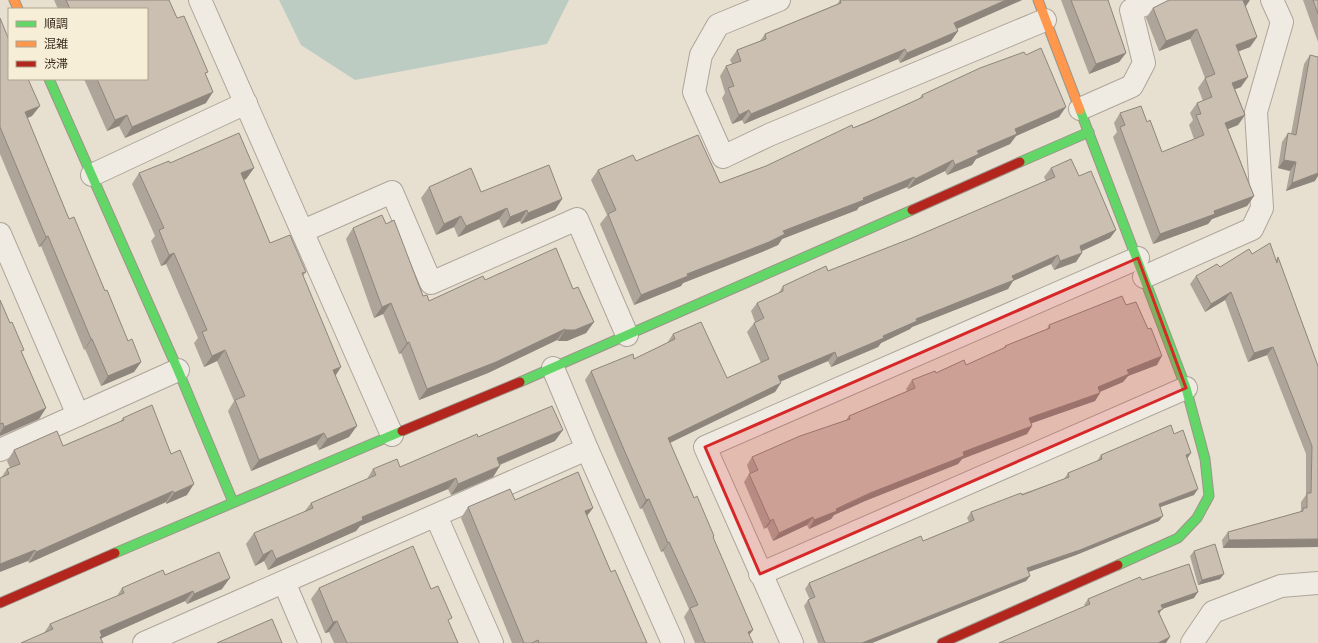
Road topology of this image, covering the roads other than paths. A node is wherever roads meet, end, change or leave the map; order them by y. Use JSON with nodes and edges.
{"nodes":[{"id":1,"x":200,"y":0,"type":"edge"},
{"id":2,"x":779,"y":0,"type":"edge"},
{"id":3,"x":1038,"y":0,"type":"edge"},
{"id":4,"x":1157,"y":0,"type":"edge"},
{"id":5,"x":1272,"y":0,"type":"edge"},
{"id":6,"x":1045,"y":20,"type":"junction"},
{"id":7,"x":49,"y":80,"type":"edge"},
{"id":8,"x":246,"y":103,"type":"junction"},
{"id":9,"x":1080,"y":109,"type":"junction"},
{"id":10,"x":1089,"y":132,"type":"junction"},
{"id":11,"x":92,"y":175,"type":"junction"},
{"id":12,"x":303,"y":231,"type":"junction"},
{"id":13,"x":0,"y":234,"type":"edge"},
{"id":14,"x":1141,"y":268,"type":"junction"},
{"id":15,"x":627,"y":335,"type":"junction"},
{"id":16,"x":554,"y":368,"type":"junction"},
{"id":17,"x":178,"y":370,"type":"junction"},
{"id":18,"x":1186,"y":388,"type":"junction"},
{"id":19,"x":78,"y":415,"type":"junction"},
{"id":20,"x":392,"y":435,"type":"junction"},
{"id":21,"x":0,"y":450,"type":"edge"},
{"id":22,"x":587,"y":450,"type":"junction"},
{"id":23,"x":233,"y":502,"type":"junction"},
{"id":24,"x":436,"y":516,"type":"junction"},
{"id":25,"x":760,"y":574,"type":"junction"},
{"id":26,"x":284,"y":582,"type":"junction"},
{"id":27,"x":1318,"y":583,"type":"edge"},
{"id":28,"x":0,"y":604,"type":"edge"},
{"id":29,"x":144,"y":643,"type":"edge"},
{"id":30,"x":310,"y":643,"type":"edge"},
{"id":31,"x":492,"y":643,"type":"edge"},
{"id":32,"x":672,"y":643,"type":"edge"},
{"id":33,"x":792,"y":643,"type":"edge"},
{"id":34,"x":942,"y":643,"type":"edge"},
{"id":35,"x":1192,"y":643,"type":"edge"}],
"edges":[{"from":1,"to":8,"type":"street"},
{"from":2,"to":6,"type":"street"},
{"from":3,"to":6,"type":"street"},
{"from":4,"to":9,"type":"street"},
{"from":5,"to":14,"type":"street"},
{"from":6,"to":9,"type":"street"},
{"from":7,"to":11,"type":"street"},
{"from":8,"to":11,"type":"street"},
{"from":8,"to":12,"type":"street"},
{"from":9,"to":10,"type":"street"},
{"from":10,"to":14,"type":"street"},
{"from":10,"to":15,"type":"street"},
{"from":11,"to":17,"type":"street"},
{"from":12,"to":15,"type":"street"},
{"from":12,"to":20,"type":"street"},
{"from":13,"to":19,"type":"street"},
{"from":14,"to":18,"type":"street"},
{"from":14,"to":25,"type":"street"},
{"from":15,"to":16,"type":"street"},
{"from":16,"to":20,"type":"street"},
{"from":16,"to":22,"type":"street"},
{"from":17,"to":19,"type":"street"},
{"from":17,"to":23,"type":"street"},
{"from":18,"to":25,"type":"street"},
{"from":18,"to":34,"type":"street"},
{"from":19,"to":21,"type":"street"},
{"from":20,"to":23,"type":"street"},
{"from":22,"to":24,"type":"street"},
{"from":22,"to":32,"type":"street"},
{"from":23,"to":28,"type":"street"},
{"from":24,"to":26,"type":"street"},
{"from":24,"to":31,"type":"street"},
{"from":25,"to":33,"type":"street"},
{"from":26,"to":29,"type":"street"},
{"from":26,"to":30,"type":"street"},
{"from":27,"to":35,"type":"street"}]}
